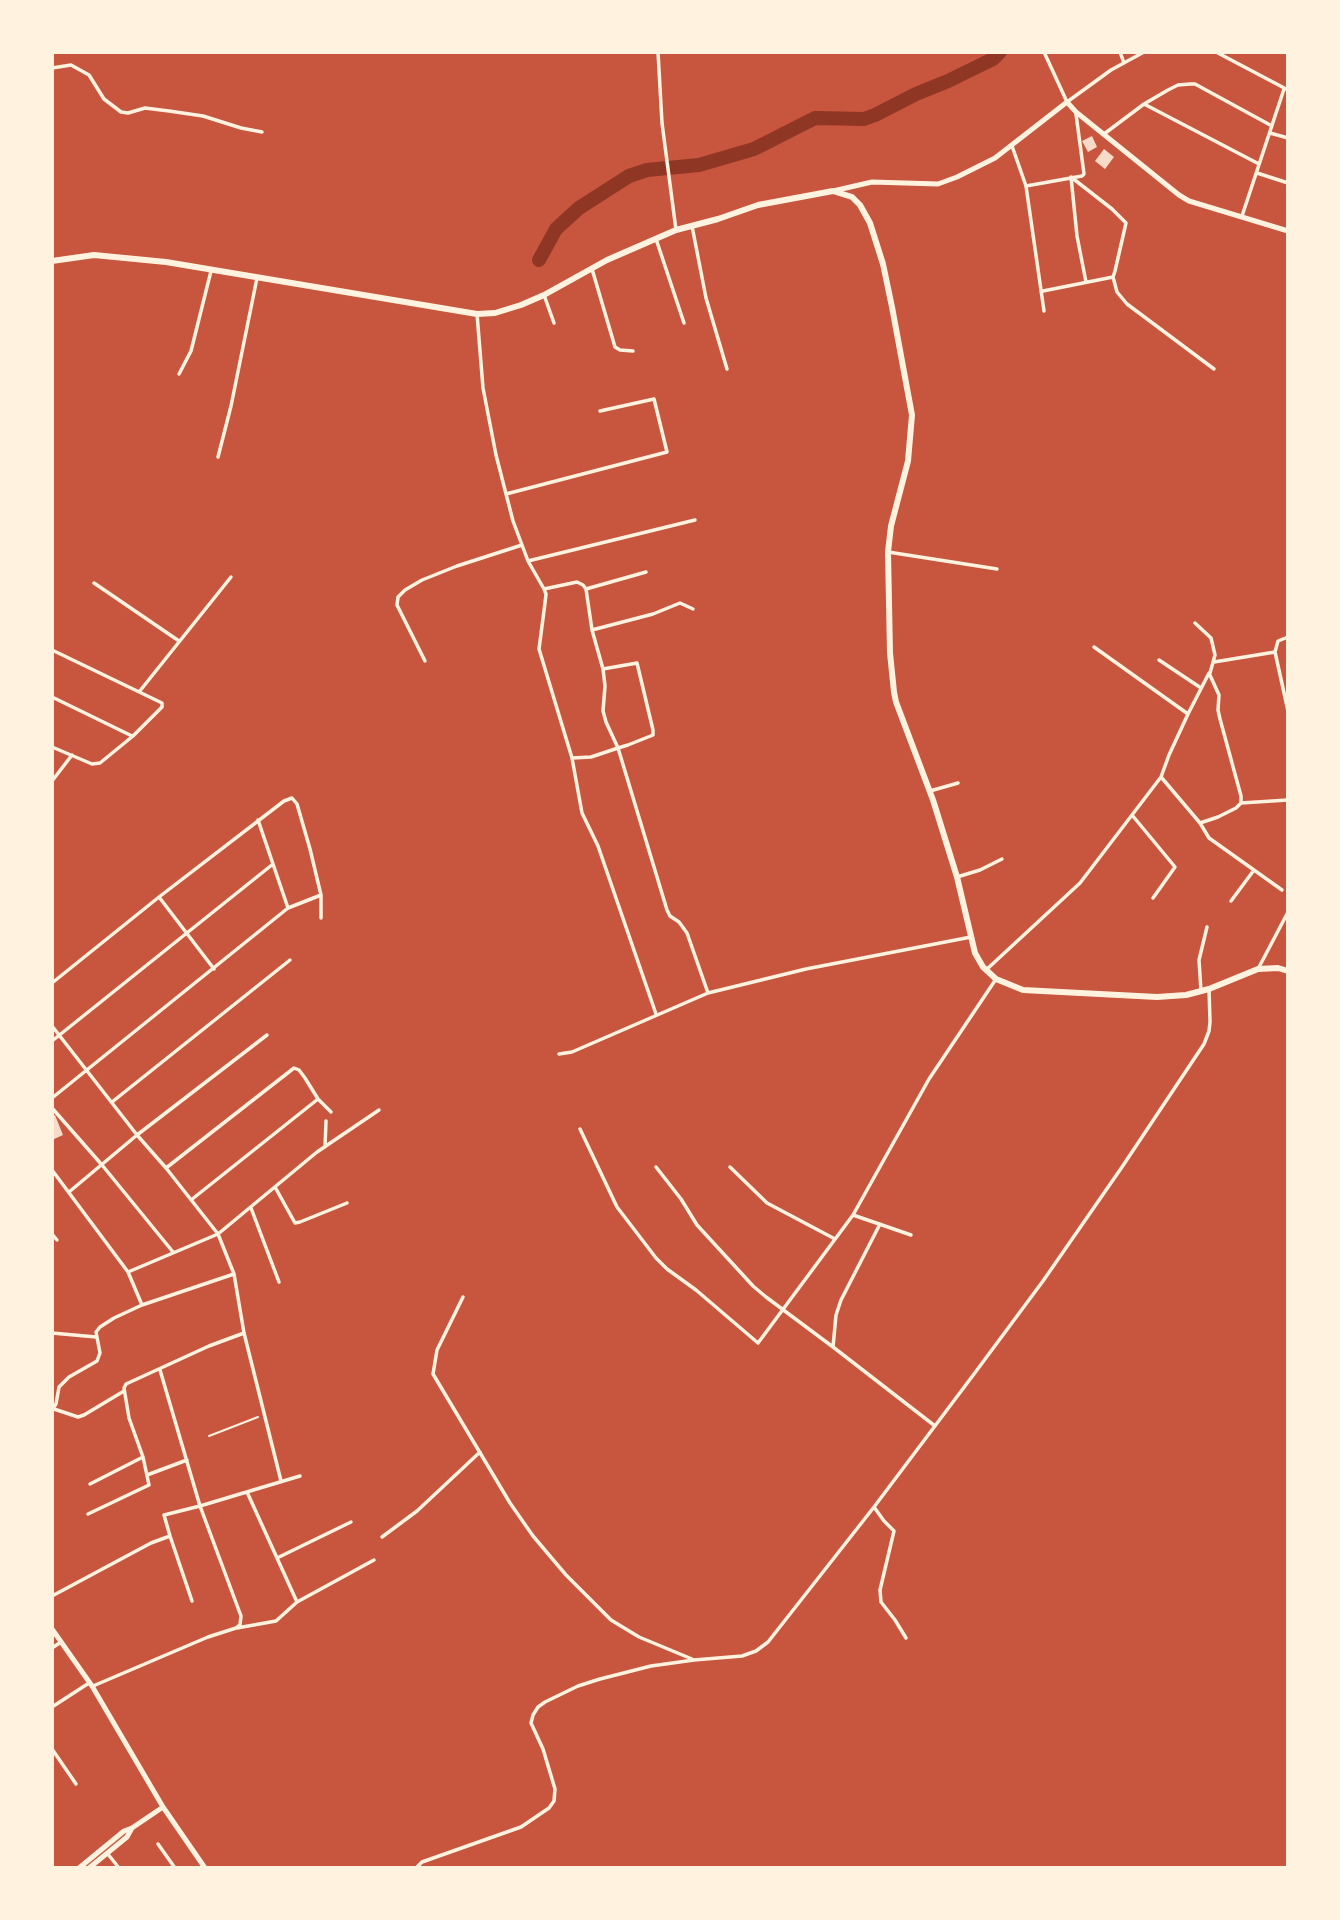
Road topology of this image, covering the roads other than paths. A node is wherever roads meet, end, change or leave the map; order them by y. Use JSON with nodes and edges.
{"nodes":[{"id":1,"x":658,"y":52,"type":"edge"},
{"id":2,"x":1044,"y":52,"type":"edge"},
{"id":3,"x":1120,"y":52,"type":"edge"},
{"id":4,"x":1144,"y":52,"type":"edge"},
{"id":5,"x":1216,"y":52,"type":"edge"},
{"id":6,"x":1124,"y":63,"type":"junction"},
{"id":7,"x":52,"y":68,"type":"edge"},
{"id":8,"x":1286,"y":90,"type":"edge"},
{"id":9,"x":1067,"y":102,"type":"junction"},
{"id":10,"x":1144,"y":104,"type":"junction"},
{"id":11,"x":1076,"y":112,"type":"junction"},
{"id":12,"x":1272,"y":126,"type":"junction"},
{"id":13,"x":262,"y":131,"type":"dead end"},
{"id":14,"x":1270,"y":133,"type":"junction"},
{"id":15,"x":1104,"y":134,"type":"junction"},
{"id":16,"x":1287,"y":138,"type":"edge"},
{"id":17,"x":1012,"y":146,"type":"junction"},
{"id":18,"x":1259,"y":164,"type":"junction"},
{"id":19,"x":1257,"y":173,"type":"junction"},
{"id":20,"x":1071,"y":177,"type":"junction"},
{"id":21,"x":1287,"y":183,"type":"edge"},
{"id":22,"x":1026,"y":186,"type":"junction"},
{"id":23,"x":834,"y":191,"type":"junction"},
{"id":24,"x":1242,"y":216,"type":"junction"},
{"id":25,"x":692,"y":226,"type":"junction"},
{"id":26,"x":676,"y":230,"type":"junction"},
{"id":27,"x":1287,"y":231,"type":"edge"},
{"id":28,"x":656,"y":239,"type":"junction"},
{"id":29,"x":52,"y":261,"type":"edge"},
{"id":30,"x":211,"y":269,"type":"junction"},
{"id":31,"x":592,"y":269,"type":"junction"},
{"id":32,"x":257,"y":276,"type":"junction"},
{"id":33,"x":1113,"y":277,"type":"junction"},
{"id":34,"x":1086,"y":282,"type":"junction"},
{"id":35,"x":1043,"y":291,"type":"junction"},
{"id":36,"x":544,"y":295,"type":"junction"},
{"id":37,"x":1044,"y":311,"type":"dead end"},
{"id":38,"x":477,"y":314,"type":"junction"},
{"id":39,"x":554,"y":323,"type":"dead end"},
{"id":40,"x":684,"y":323,"type":"dead end"},
{"id":41,"x":633,"y":351,"type":"dead end"},
{"id":42,"x":727,"y":369,"type":"dead end"},
{"id":43,"x":1214,"y":369,"type":"dead end"},
{"id":44,"x":179,"y":374,"type":"dead end"},
{"id":45,"x":600,"y":411,"type":"dead end"},
{"id":46,"x":218,"y":457,"type":"dead end"},
{"id":47,"x":506,"y":494,"type":"junction"},
{"id":48,"x":695,"y":520,"type":"dead end"},
{"id":49,"x":522,"y":545,"type":"junction"},
{"id":50,"x":888,"y":552,"type":"junction"},
{"id":51,"x":528,"y":561,"type":"junction"},
{"id":52,"x":997,"y":569,"type":"dead end"},
{"id":53,"x":646,"y":572,"type":"dead end"},
{"id":54,"x":231,"y":576,"type":"dead end"},
{"id":55,"x":94,"y":583,"type":"dead end"},
{"id":56,"x":544,"y":589,"type":"junction"},
{"id":57,"x":586,"y":589,"type":"junction"},
{"id":58,"x":693,"y":609,"type":"dead end"},
{"id":59,"x":1195,"y":623,"type":"dead end"},
{"id":60,"x":592,"y":630,"type":"junction"},
{"id":61,"x":1287,"y":637,"type":"edge"},
{"id":62,"x":179,"y":641,"type":"junction"},
{"id":63,"x":1094,"y":647,"type":"dead end"},
{"id":64,"x":52,"y":650,"type":"edge"},
{"id":65,"x":1275,"y":652,"type":"junction"},
{"id":66,"x":1159,"y":660,"type":"dead end"},
{"id":67,"x":425,"y":661,"type":"dead end"},
{"id":68,"x":1213,"y":662,"type":"junction"},
{"id":69,"x":603,"y":669,"type":"junction"},
{"id":70,"x":1209,"y":673,"type":"junction"},
{"id":71,"x":1201,"y":688,"type":"junction"},
{"id":72,"x":139,"y":692,"type":"junction"},
{"id":73,"x":52,"y":697,"type":"edge"},
{"id":74,"x":1287,"y":711,"type":"edge"},
{"id":75,"x":1188,"y":714,"type":"junction"},
{"id":76,"x":134,"y":736,"type":"junction"},
{"id":77,"x":52,"y":747,"type":"edge"},
{"id":78,"x":618,"y":748,"type":"junction"},
{"id":79,"x":72,"y":755,"type":"junction"},
{"id":80,"x":572,"y":758,"type":"junction"},
{"id":81,"x":1161,"y":777,"type":"junction"},
{"id":82,"x":52,"y":781,"type":"edge"},
{"id":83,"x":958,"y":783,"type":"dead end"},
{"id":84,"x":930,"y":791,"type":"junction"},
{"id":85,"x":1287,"y":800,"type":"edge"},
{"id":86,"x":1241,"y":803,"type":"junction"},
{"id":87,"x":1132,"y":815,"type":"junction"},
{"id":88,"x":258,"y":820,"type":"junction"},
{"id":89,"x":1200,"y":824,"type":"junction"},
{"id":90,"x":1002,"y":859,"type":"dead end"},
{"id":91,"x":273,"y":864,"type":"junction"},
{"id":92,"x":1254,"y":870,"type":"junction"},
{"id":93,"x":957,"y":877,"type":"junction"},
{"id":94,"x":1282,"y":890,"type":"dead end"},
{"id":95,"x":321,"y":895,"type":"junction"},
{"id":96,"x":159,"y":897,"type":"junction"},
{"id":97,"x":1153,"y":898,"type":"dead end"},
{"id":98,"x":1231,"y":901,"type":"dead end"},
{"id":99,"x":288,"y":908,"type":"junction"},
{"id":100,"x":1287,"y":912,"type":"edge"},
{"id":101,"x":321,"y":918,"type":"dead end"},
{"id":102,"x":1207,"y":927,"type":"dead end"},
{"id":103,"x":188,"y":932,"type":"junction"},
{"id":104,"x":971,"y":937,"type":"junction"},
{"id":105,"x":290,"y":960,"type":"dead end"},
{"id":106,"x":214,"y":968,"type":"junction"},
{"id":107,"x":1258,"y":969,"type":"junction"},
{"id":108,"x":986,"y":970,"type":"junction"},
{"id":109,"x":1287,"y":971,"type":"edge"},
{"id":110,"x":996,"y":979,"type":"junction"},
{"id":111,"x":52,"y":983,"type":"edge"},
{"id":112,"x":1209,"y":989,"type":"junction"},
{"id":113,"x":1201,"y":991,"type":"junction"},
{"id":114,"x":708,"y":993,"type":"junction"},
{"id":115,"x":656,"y":1014,"type":"junction"},
{"id":116,"x":52,"y":1026,"type":"edge"},
{"id":117,"x":60,"y":1035,"type":"junction"},
{"id":118,"x":267,"y":1035,"type":"dead end"},
{"id":119,"x":52,"y":1041,"type":"edge"},
{"id":120,"x":559,"y":1054,"type":"dead end"},
{"id":121,"x":87,"y":1071,"type":"junction"},
{"id":122,"x":52,"y":1098,"type":"edge"},
{"id":123,"x":318,"y":1099,"type":"junction"},
{"id":124,"x":112,"y":1102,"type":"junction"},
{"id":125,"x":52,"y":1108,"type":"edge"},
{"id":126,"x":379,"y":1110,"type":"dead end"},
{"id":127,"x":331,"y":1112,"type":"dead end"},
{"id":128,"x":326,"y":1121,"type":"dead end"},
{"id":129,"x":580,"y":1129,"type":"dead end"},
{"id":130,"x":137,"y":1135,"type":"junction"},
{"id":131,"x":325,"y":1148,"type":"junction"},
{"id":132,"x":102,"y":1165,"type":"junction"},
{"id":133,"x":656,"y":1167,"type":"dead end"},
{"id":134,"x":730,"y":1167,"type":"dead end"},
{"id":135,"x":166,"y":1168,"type":"junction"},
{"id":136,"x":52,"y":1170,"type":"edge"},
{"id":137,"x":275,"y":1187,"type":"junction"},
{"id":138,"x":69,"y":1192,"type":"junction"},
{"id":139,"x":191,"y":1200,"type":"junction"},
{"id":140,"x":347,"y":1203,"type":"dead end"},
{"id":141,"x":251,"y":1208,"type":"junction"},
{"id":142,"x":853,"y":1214,"type":"junction"},
{"id":143,"x":880,"y":1224,"type":"junction"},
{"id":144,"x":52,"y":1234,"type":"edge"},
{"id":145,"x":218,"y":1234,"type":"junction"},
{"id":146,"x":911,"y":1235,"type":"dead end"},
{"id":147,"x":835,"y":1239,"type":"junction"},
{"id":148,"x":57,"y":1240,"type":"dead end"},
{"id":149,"x":173,"y":1252,"type":"junction"},
{"id":150,"x":128,"y":1272,"type":"junction"},
{"id":151,"x":234,"y":1274,"type":"junction"},
{"id":152,"x":279,"y":1282,"type":"dead end"},
{"id":153,"x":463,"y":1297,"type":"dead end"},
{"id":154,"x":142,"y":1306,"type":"junction"},
{"id":155,"x":782,"y":1310,"type":"junction"},
{"id":156,"x":52,"y":1333,"type":"edge"},
{"id":157,"x":244,"y":1333,"type":"junction"},
{"id":158,"x":96,"y":1337,"type":"junction"},
{"id":159,"x":833,"y":1347,"type":"junction"},
{"id":160,"x":160,"y":1370,"type":"junction"},
{"id":161,"x":125,"y":1391,"type":"junction"},
{"id":162,"x":53,"y":1409,"type":"edge"},
{"id":163,"x":935,"y":1426,"type":"junction"},
{"id":164,"x":480,"y":1452,"type":"junction"},
{"id":165,"x":142,"y":1457,"type":"junction"},
{"id":166,"x":187,"y":1460,"type":"junction"},
{"id":167,"x":147,"y":1475,"type":"junction"},
{"id":168,"x":300,"y":1475,"type":"dead end"},
{"id":169,"x":281,"y":1481,"type":"junction"},
{"id":170,"x":89,"y":1484,"type":"dead end"},
{"id":171,"x":247,"y":1492,"type":"junction"},
{"id":172,"x":200,"y":1506,"type":"junction"},
{"id":173,"x":874,"y":1507,"type":"junction"},
{"id":174,"x":88,"y":1514,"type":"dead end"},
{"id":175,"x":351,"y":1522,"type":"dead end"},
{"id":176,"x":170,"y":1536,"type":"junction"},
{"id":177,"x":382,"y":1537,"type":"dead end"},
{"id":178,"x":277,"y":1558,"type":"junction"},
{"id":179,"x":374,"y":1560,"type":"dead end"},
{"id":180,"x":52,"y":1596,"type":"edge"},
{"id":181,"x":192,"y":1601,"type":"dead end"},
{"id":182,"x":297,"y":1602,"type":"junction"},
{"id":183,"x":52,"y":1629,"type":"edge"},
{"id":184,"x":236,"y":1629,"type":"junction"},
{"id":185,"x":906,"y":1638,"type":"dead end"},
{"id":186,"x":61,"y":1642,"type":"junction"},
{"id":187,"x":52,"y":1648,"type":"edge"},
{"id":188,"x":694,"y":1660,"type":"junction"},
{"id":189,"x":91,"y":1684,"type":"junction"},
{"id":190,"x":52,"y":1707,"type":"edge"},
{"id":191,"x":52,"y":1749,"type":"edge"},
{"id":192,"x":76,"y":1784,"type":"dead end"},
{"id":193,"x":163,"y":1807,"type":"junction"},
{"id":194,"x":132,"y":1828,"type":"junction"},
{"id":195,"x":158,"y":1844,"type":"dead end"},
{"id":196,"x":107,"y":1853,"type":"junction"},
{"id":197,"x":91,"y":1863,"type":"edge"},
{"id":198,"x":79,"y":1867,"type":"edge"},
{"id":199,"x":119,"y":1867,"type":"edge"},
{"id":200,"x":175,"y":1867,"type":"edge"},
{"id":201,"x":205,"y":1867,"type":"edge"},
{"id":202,"x":416,"y":1867,"type":"edge"}],
"edges":[{"from":1,"to":26,"type":"street"},
{"from":2,"to":9,"type":"street"},
{"from":3,"to":6,"type":"street"},
{"from":4,"to":6,"type":"street"},
{"from":5,"to":8,"type":"street"},
{"from":6,"to":9,"type":"street"},
{"from":7,"to":13,"type":"street"},
{"from":8,"to":12,"type":"street"},
{"from":9,"to":11,"type":"street"},
{"from":9,"to":17,"type":"street"},
{"from":10,"to":12,"type":"street"},
{"from":10,"to":15,"type":"street"},
{"from":10,"to":18,"type":"street"},
{"from":11,"to":15,"type":"street"},
{"from":11,"to":20,"type":"street"},
{"from":12,"to":14,"type":"street"},
{"from":14,"to":16,"type":"street"},
{"from":14,"to":18,"type":"street"},
{"from":15,"to":24,"type":"street"},
{"from":17,"to":22,"type":"street"},
{"from":17,"to":23,"type":"street"},
{"from":18,"to":19,"type":"street"},
{"from":19,"to":21,"type":"street"},
{"from":19,"to":24,"type":"street"},
{"from":20,"to":22,"type":"street"},
{"from":20,"to":33,"type":"street"},
{"from":20,"to":34,"type":"street"},
{"from":22,"to":35,"type":"street"},
{"from":23,"to":25,"type":"main road"},
{"from":23,"to":50,"type":"main road"},
{"from":24,"to":27,"type":"street"},
{"from":25,"to":26,"type":"main road"},
{"from":25,"to":42,"type":"street"},
{"from":26,"to":28,"type":"main road"},
{"from":28,"to":31,"type":"main road"},
{"from":28,"to":40,"type":"street"},
{"from":29,"to":30,"type":"main road"},
{"from":30,"to":32,"type":"main road"},
{"from":30,"to":44,"type":"street"},
{"from":31,"to":36,"type":"main road"},
{"from":31,"to":41,"type":"street"},
{"from":32,"to":38,"type":"main road"},
{"from":32,"to":46,"type":"street"},
{"from":33,"to":34,"type":"street"},
{"from":33,"to":43,"type":"street"},
{"from":34,"to":35,"type":"street"},
{"from":35,"to":37,"type":"street"},
{"from":36,"to":38,"type":"main road"},
{"from":36,"to":39,"type":"street"},
{"from":38,"to":47,"type":"street"},
{"from":45,"to":47,"type":"street"},
{"from":47,"to":49,"type":"street"},
{"from":48,"to":51,"type":"street"},
{"from":49,"to":51,"type":"street"},
{"from":49,"to":67,"type":"street"},
{"from":50,"to":52,"type":"street"},
{"from":50,"to":84,"type":"main road"},
{"from":51,"to":56,"type":"street"},
{"from":53,"to":57,"type":"street"},
{"from":54,"to":62,"type":"street"},
{"from":55,"to":62,"type":"street"},
{"from":56,"to":57,"type":"street"},
{"from":56,"to":80,"type":"street"},
{"from":57,"to":60,"type":"street"},
{"from":58,"to":60,"type":"street"},
{"from":59,"to":68,"type":"street"},
{"from":60,"to":69,"type":"street"},
{"from":61,"to":65,"type":"street"},
{"from":62,"to":72,"type":"street"},
{"from":63,"to":75,"type":"street"},
{"from":64,"to":72,"type":"street"},
{"from":65,"to":68,"type":"street"},
{"from":65,"to":74,"type":"street"},
{"from":66,"to":71,"type":"street"},
{"from":68,"to":70,"type":"street"},
{"from":69,"to":78,"type":"street"},
{"from":69,"to":78,"type":"street"},
{"from":70,"to":71,"type":"street"},
{"from":70,"to":86,"type":"street"},
{"from":71,"to":75,"type":"street"},
{"from":72,"to":76,"type":"street"},
{"from":73,"to":76,"type":"street"},
{"from":75,"to":81,"type":"street"},
{"from":76,"to":79,"type":"street"},
{"from":77,"to":79,"type":"street"},
{"from":78,"to":80,"type":"street"},
{"from":78,"to":114,"type":"street"},
{"from":79,"to":82,"type":"street"},
{"from":80,"to":115,"type":"street"},
{"from":81,"to":87,"type":"street"},
{"from":81,"to":89,"type":"street"},
{"from":83,"to":84,"type":"street"},
{"from":84,"to":93,"type":"main road"},
{"from":85,"to":86,"type":"street"},
{"from":86,"to":89,"type":"street"},
{"from":87,"to":97,"type":"street"},
{"from":87,"to":108,"type":"street"},
{"from":88,"to":91,"type":"street"},
{"from":88,"to":95,"type":"street"},
{"from":88,"to":96,"type":"street"},
{"from":89,"to":92,"type":"street"},
{"from":90,"to":93,"type":"street"},
{"from":91,"to":99,"type":"street"},
{"from":91,"to":103,"type":"street"},
{"from":92,"to":94,"type":"street"},
{"from":92,"to":98,"type":"street"},
{"from":93,"to":104,"type":"main road"},
{"from":95,"to":99,"type":"street"},
{"from":95,"to":101,"type":"street"},
{"from":96,"to":103,"type":"street"},
{"from":96,"to":111,"type":"street"},
{"from":99,"to":106,"type":"street"},
{"from":100,"to":107,"type":"street"},
{"from":102,"to":113,"type":"street"},
{"from":103,"to":106,"type":"street"},
{"from":103,"to":117,"type":"street"},
{"from":104,"to":108,"type":"main road"},
{"from":104,"to":114,"type":"street"},
{"from":105,"to":124,"type":"street"},
{"from":106,"to":121,"type":"street"},
{"from":107,"to":109,"type":"main road"},
{"from":107,"to":112,"type":"main road"},
{"from":108,"to":110,"type":"main road"},
{"from":110,"to":113,"type":"main road"},
{"from":110,"to":142,"type":"street"},
{"from":112,"to":113,"type":"main road"},
{"from":112,"to":163,"type":"street"},
{"from":114,"to":115,"type":"street"},
{"from":115,"to":120,"type":"street"},
{"from":116,"to":117,"type":"street"},
{"from":117,"to":119,"type":"street"},
{"from":117,"to":121,"type":"street"},
{"from":118,"to":130,"type":"street"},
{"from":121,"to":122,"type":"street"},
{"from":121,"to":124,"type":"street"},
{"from":123,"to":127,"type":"street"},
{"from":123,"to":135,"type":"street"},
{"from":123,"to":139,"type":"street"},
{"from":124,"to":130,"type":"street"},
{"from":125,"to":132,"type":"street"},
{"from":126,"to":131,"type":"street"},
{"from":128,"to":131,"type":"street"},
{"from":129,"to":155,"type":"street"},
{"from":130,"to":132,"type":"street"},
{"from":130,"to":135,"type":"street"},
{"from":131,"to":137,"type":"street"},
{"from":132,"to":138,"type":"street"},
{"from":132,"to":149,"type":"street"},
{"from":133,"to":155,"type":"street"},
{"from":134,"to":147,"type":"street"},
{"from":135,"to":139,"type":"street"},
{"from":136,"to":138,"type":"street"},
{"from":137,"to":140,"type":"street"},
{"from":137,"to":141,"type":"street"},
{"from":138,"to":150,"type":"street"},
{"from":139,"to":145,"type":"street"},
{"from":141,"to":145,"type":"street"},
{"from":141,"to":152,"type":"street"},
{"from":142,"to":143,"type":"street"},
{"from":142,"to":147,"type":"street"},
{"from":143,"to":146,"type":"street"},
{"from":143,"to":159,"type":"street"},
{"from":144,"to":148,"type":"street"},
{"from":145,"to":149,"type":"street"},
{"from":145,"to":151,"type":"street"},
{"from":147,"to":155,"type":"street"},
{"from":149,"to":150,"type":"street"},
{"from":150,"to":154,"type":"street"},
{"from":151,"to":154,"type":"street"},
{"from":151,"to":157,"type":"street"},
{"from":153,"to":164,"type":"street"},
{"from":154,"to":158,"type":"street"},
{"from":155,"to":159,"type":"street"},
{"from":156,"to":158,"type":"street"},
{"from":157,"to":160,"type":"street"},
{"from":157,"to":169,"type":"street"},
{"from":158,"to":162,"type":"street"},
{"from":159,"to":163,"type":"street"},
{"from":160,"to":161,"type":"street"},
{"from":160,"to":166,"type":"street"},
{"from":161,"to":162,"type":"street"},
{"from":161,"to":165,"type":"street"},
{"from":163,"to":173,"type":"street"},
{"from":164,"to":177,"type":"street"},
{"from":164,"to":188,"type":"street"},
{"from":165,"to":167,"type":"street"},
{"from":165,"to":170,"type":"street"},
{"from":166,"to":167,"type":"street"},
{"from":166,"to":172,"type":"street"},
{"from":167,"to":174,"type":"street"},
{"from":168,"to":169,"type":"street"},
{"from":169,"to":171,"type":"street"},
{"from":171,"to":172,"type":"street"},
{"from":171,"to":178,"type":"street"},
{"from":172,"to":176,"type":"street"},
{"from":172,"to":184,"type":"street"},
{"from":173,"to":185,"type":"street"},
{"from":173,"to":188,"type":"street"},
{"from":175,"to":178,"type":"street"},
{"from":176,"to":180,"type":"street"},
{"from":176,"to":181,"type":"street"},
{"from":178,"to":182,"type":"street"},
{"from":179,"to":182,"type":"street"},
{"from":182,"to":184,"type":"street"},
{"from":183,"to":186,"type":"street"},
{"from":184,"to":189,"type":"street"},
{"from":186,"to":187,"type":"street"},
{"from":186,"to":189,"type":"street"},
{"from":188,"to":202,"type":"street"},
{"from":189,"to":190,"type":"street"},
{"from":189,"to":193,"type":"street"},
{"from":191,"to":192,"type":"street"},
{"from":193,"to":194,"type":"street"},
{"from":193,"to":201,"type":"street"},
{"from":194,"to":196,"type":"street"},
{"from":194,"to":197,"type":"street"},
{"from":195,"to":200,"type":"street"},
{"from":196,"to":197,"type":"street"},
{"from":196,"to":199,"type":"street"},
{"from":197,"to":198,"type":"street"}]}
